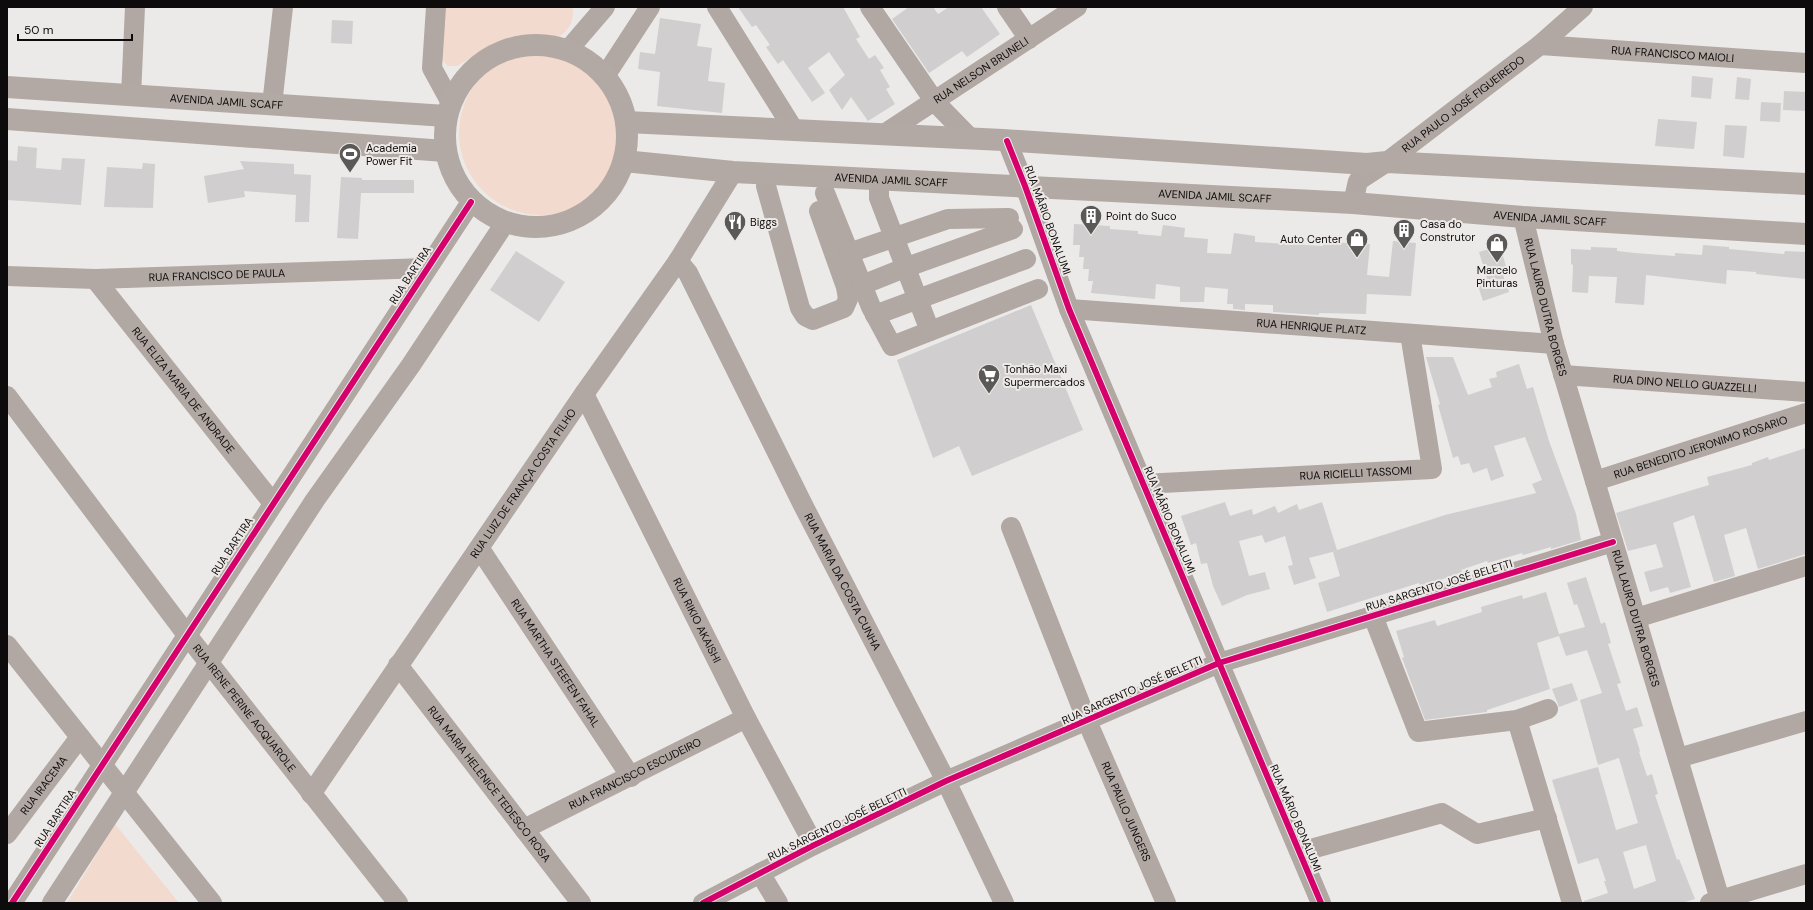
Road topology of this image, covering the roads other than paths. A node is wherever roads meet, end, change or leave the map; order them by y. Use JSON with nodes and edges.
{"nodes":[{"id":1,"x":135,"y":7,"type":"edge"},
{"id":2,"x":283,"y":7,"type":"edge"},
{"id":3,"x":436,"y":7,"type":"edge"},
{"id":4,"x":650,"y":7,"type":"edge"},
{"id":5,"x":717,"y":7,"type":"edge"},
{"id":6,"x":870,"y":7,"type":"edge"},
{"id":7,"x":1007,"y":7,"type":"edge"},
{"id":8,"x":1078,"y":7,"type":"edge"},
{"id":9,"x":1582,"y":7,"type":"edge"},
{"id":10,"x":599,"y":11,"type":"edge"},
{"id":11,"x":1029,"y":39,"type":"junction"},
{"id":12,"x":1540,"y":45,"type":"junction"},
{"id":13,"x":568,"y":50,"type":"junction"},
{"id":14,"x":1806,"y":63,"type":"edge"},
{"id":15,"x":605,"y":76,"type":"junction"},
{"id":16,"x":7,"y":87,"type":"edge"},
{"id":17,"x":131,"y":96,"type":"junction"},
{"id":18,"x":935,"y":102,"type":"junction"},
{"id":19,"x":272,"y":104,"type":"junction"},
{"id":20,"x":448,"y":108,"type":"junction"},
{"id":21,"x":7,"y":119,"type":"edge"},
{"id":22,"x":626,"y":122,"type":"junction"},
{"id":23,"x":794,"y":130,"type":"junction"},
{"id":24,"x":884,"y":134,"type":"junction"},
{"id":25,"x":971,"y":139,"type":"junction"},
{"id":26,"x":1007,"y":141,"type":"junction"},
{"id":27,"x":445,"y":151,"type":"junction"},
{"id":28,"x":624,"y":161,"type":"junction"},
{"id":29,"x":1386,"y":162,"type":"junction"},
{"id":30,"x":733,"y":172,"type":"junction"},
{"id":31,"x":879,"y":179,"type":"junction"},
{"id":32,"x":1806,"y":184,"type":"edge"},
{"id":33,"x":766,"y":186,"type":"dead end"},
{"id":34,"x":1025,"y":186,"type":"junction"},
{"id":35,"x":471,"y":202,"type":"junction"},
{"id":36,"x":1353,"y":203,"type":"junction"},
{"id":37,"x":1523,"y":217,"type":"junction"},
{"id":38,"x":504,"y":223,"type":"junction"},
{"id":39,"x":1806,"y":234,"type":"edge"},
{"id":40,"x":894,"y":236,"type":"junction"},
{"id":41,"x":849,"y":253,"type":"junction"},
{"id":42,"x":1026,"y":259,"type":"dead end"},
{"id":43,"x":678,"y":261,"type":"junction"},
{"id":44,"x":907,"y":267,"type":"junction"},
{"id":45,"x":426,"y":268,"type":"junction"},
{"id":46,"x":7,"y":276,"type":"edge"},
{"id":47,"x":95,"y":279,"type":"junction"},
{"id":48,"x":862,"y":285,"type":"junction"},
{"id":49,"x":1038,"y":289,"type":"dead end"},
{"id":50,"x":919,"y":298,"type":"junction"},
{"id":51,"x":1070,"y":310,"type":"junction"},
{"id":52,"x":875,"y":315,"type":"junction"},
{"id":53,"x":930,"y":331,"type":"junction"},
{"id":54,"x":1410,"y":334,"type":"junction"},
{"id":55,"x":1554,"y":344,"type":"junction"},
{"id":56,"x":1563,"y":375,"type":"junction"},
{"id":57,"x":1806,"y":392,"type":"edge"},
{"id":58,"x":584,"y":394,"type":"junction"},
{"id":59,"x":7,"y":396,"type":"edge"},
{"id":60,"x":1806,"y":413,"type":"edge"},
{"id":61,"x":1595,"y":481,"type":"junction"},
{"id":62,"x":1144,"y":484,"type":"junction"},
{"id":63,"x":272,"y":502,"type":"junction"},
{"id":64,"x":1011,"y":527,"type":"dead end"},
{"id":65,"x":1613,"y":542,"type":"junction"},
{"id":66,"x":480,"y":549,"type":"junction"},
{"id":67,"x":1806,"y":566,"type":"edge"},
{"id":68,"x":1373,"y":616,"type":"junction"},
{"id":69,"x":1636,"y":618,"type":"junction"},
{"id":70,"x":187,"y":635,"type":"junction"},
{"id":71,"x":7,"y":645,"type":"edge"},
{"id":72,"x":209,"y":663,"type":"junction"},
{"id":73,"x":1219,"y":663,"type":"junction"},
{"id":74,"x":398,"y":665,"type":"junction"},
{"id":75,"x":1548,"y":709,"type":"dead end"},
{"id":76,"x":746,"y":718,"type":"junction"},
{"id":77,"x":1517,"y":720,"type":"junction"},
{"id":78,"x":1087,"y":721,"type":"junction"},
{"id":79,"x":1806,"y":721,"type":"edge"},
{"id":80,"x":80,"y":737,"type":"junction"},
{"id":81,"x":1678,"y":758,"type":"junction"},
{"id":82,"x":103,"y":763,"type":"junction"},
{"id":83,"x":630,"y":777,"type":"junction"},
{"id":84,"x":946,"y":781,"type":"junction"},
{"id":85,"x":124,"y":792,"type":"junction"},
{"id":86,"x":311,"y":794,"type":"junction"},
{"id":87,"x":1546,"y":818,"type":"junction"},
{"id":88,"x":524,"y":829,"type":"junction"},
{"id":89,"x":7,"y":834,"type":"edge"},
{"id":90,"x":814,"y":845,"type":"junction"},
{"id":91,"x":1300,"y":852,"type":"junction"},
{"id":92,"x":760,"y":873,"type":"junction"},
{"id":93,"x":1806,"y":874,"type":"edge"},
{"id":94,"x":1717,"y":902,"type":"edge"},
{"id":95,"x":12,"y":903,"type":"edge"},
{"id":96,"x":52,"y":903,"type":"edge"},
{"id":97,"x":212,"y":903,"type":"edge"},
{"id":98,"x":398,"y":903,"type":"edge"},
{"id":99,"x":581,"y":903,"type":"edge"},
{"id":100,"x":703,"y":903,"type":"edge"},
{"id":101,"x":778,"y":903,"type":"edge"},
{"id":102,"x":1004,"y":903,"type":"edge"},
{"id":103,"x":1166,"y":903,"type":"edge"},
{"id":104,"x":1322,"y":903,"type":"edge"},
{"id":105,"x":1572,"y":903,"type":"edge"}],
"edges":[{"from":1,"to":17,"type":"street"},
{"from":2,"to":19,"type":"street"},
{"from":3,"to":20,"type":"street"},
{"from":4,"to":15,"type":"street"},
{"from":5,"to":23,"type":"street"},
{"from":6,"to":18,"type":"street"},
{"from":7,"to":11,"type":"street"},
{"from":8,"to":11,"type":"street","name":"RUA NELSON BRUNELI"},
{"from":9,"to":12,"type":"street","name":"RUA PAULO JOSÉ FIGUEIREDO"},
{"from":10,"to":13,"type":"street"},
{"from":11,"to":18,"type":"street","name":"RUA NELSON BRUNELI"},
{"from":12,"to":14,"type":"street","name":"RUA FRANCISCO MAIOLI"},
{"from":12,"to":29,"type":"street","name":"RUA PAULO JOSÉ FIGUEIREDO"},
{"from":13,"to":15,"type":"main road"},
{"from":13,"to":20,"type":"main road"},
{"from":15,"to":22,"type":"main road"},
{"from":16,"to":17,"type":"main road","name":"AVENIDA JAMIL SCAFF"},
{"from":17,"to":19,"type":"main road","name":"AVENIDA JAMIL SCAFF"},
{"from":18,"to":24,"type":"street","name":"RUA NELSON BRUNELI"},
{"from":18,"to":25,"type":"street"},
{"from":19,"to":20,"type":"main road","name":"AVENIDA JAMIL SCAFF"},
{"from":20,"to":27,"type":"main road"},
{"from":21,"to":27,"type":"main road"},
{"from":22,"to":23,"type":"main road"},
{"from":22,"to":28,"type":"main road"},
{"from":23,"to":24,"type":"main road"},
{"from":24,"to":25,"type":"main road"},
{"from":25,"to":26,"type":"main road"},
{"from":26,"to":29,"type":"main road"},
{"from":26,"to":34,"type":"street","name":"RUA MÁRIO BONALUMI"},
{"from":27,"to":35,"type":"main road"},
{"from":28,"to":30,"type":"main road","name":"AVENIDA JAMIL SCAFF"},
{"from":28,"to":38,"type":"main road"},
{"from":29,"to":32,"type":"main road"},
{"from":29,"to":36,"type":"street","name":"RUA PAULO JOSÉ FIGUEIREDO"},
{"from":30,"to":31,"type":"main road","name":"AVENIDA JAMIL SCAFF"},
{"from":30,"to":43,"type":"street","name":"RUA LUIZ DE FRANÇA COSTA FILHO"},
{"from":31,"to":34,"type":"main road","name":"AVENIDA JAMIL SCAFF"},
{"from":31,"to":40,"type":"street"},
{"from":33,"to":41,"type":"street"},
{"from":34,"to":36,"type":"main road","name":"AVENIDA JAMIL SCAFF"},
{"from":34,"to":51,"type":"street","name":"RUA MÁRIO BONALUMI"},
{"from":35,"to":38,"type":"main road"},
{"from":35,"to":45,"type":"street","name":"RUA BARTIRA"},
{"from":36,"to":37,"type":"main road","name":"AVENIDA JAMIL SCAFF"},
{"from":37,"to":39,"type":"main road","name":"AVENIDA JAMIL SCAFF"},
{"from":37,"to":55,"type":"street","name":"RUA LAURO DUTRA BORGES"},
{"from":38,"to":72,"type":"street"},
{"from":40,"to":41,"type":"street"},
{"from":40,"to":44,"type":"street"},
{"from":40,"to":44,"type":"street"},
{"from":41,"to":48,"type":"street"},
{"from":42,"to":50,"type":"street"},
{"from":43,"to":58,"type":"street","name":"RUA LUIZ DE FRANÇA COSTA FILHO"},
{"from":43,"to":84,"type":"street","name":"RUA MARIA DA COSTA CUNHA"},
{"from":44,"to":48,"type":"street"},
{"from":44,"to":50,"type":"street"},
{"from":45,"to":47,"type":"street","name":"RUA FRANCISCO DE PAULA"},
{"from":45,"to":63,"type":"street","name":"RUA BARTIRA"},
{"from":46,"to":47,"type":"street","name":"RUA FRANCISCO DE PAULA"},
{"from":47,"to":63,"type":"street","name":"RUA ELIZA MARIA DE ANDRADE"},
{"from":48,"to":52,"type":"street"},
{"from":49,"to":53,"type":"street"},
{"from":50,"to":52,"type":"street"},
{"from":50,"to":53,"type":"street"},
{"from":51,"to":54,"type":"street","name":"RUA HENRIQUE PLATZ"},
{"from":51,"to":62,"type":"street","name":"RUA MÁRIO BONALUMI"},
{"from":52,"to":53,"type":"street"},
{"from":54,"to":55,"type":"street","name":"RUA HENRIQUE PLATZ"},
{"from":54,"to":62,"type":"street","name":"RUA RICIELLI TASSOMI"},
{"from":55,"to":56,"type":"street","name":"RUA LAURO DUTRA BORGES"},
{"from":56,"to":57,"type":"street","name":"RUA DINO NELLO GUAZZELLI"},
{"from":56,"to":61,"type":"street","name":"RUA LAURO DUTRA BORGES"},
{"from":58,"to":66,"type":"street","name":"RUA LUIZ DE FRANÇA COSTA FILHO"},
{"from":58,"to":76,"type":"street","name":"RUA RIKIO AKAISHI"},
{"from":59,"to":70,"type":"street","name":"RUA IRENE PERINE ACQUAROLE"},
{"from":60,"to":61,"type":"street","name":"RUA BENEDITO JERONIMO ROSARIO"},
{"from":61,"to":65,"type":"street","name":"RUA LAURO DUTRA BORGES"},
{"from":62,"to":73,"type":"street","name":"RUA MÁRIO BONALUMI"},
{"from":63,"to":70,"type":"street","name":"RUA BARTIRA"},
{"from":64,"to":78,"type":"street","name":"RUA PAULO JUNGERS"},
{"from":65,"to":68,"type":"street","name":"RUA SARGENTO JOSÉ BELETTI"},
{"from":65,"to":69,"type":"street","name":"RUA LAURO DUTRA BORGES"},
{"from":66,"to":74,"type":"street","name":"RUA LUIZ DE FRANÇA COSTA FILHO"},
{"from":66,"to":83,"type":"street","name":"RUA MARTHA STEEFEN FAHAL"},
{"from":67,"to":69,"type":"street"},
{"from":68,"to":73,"type":"street","name":"RUA SARGENTO JOSÉ BELETTI"},
{"from":68,"to":77,"type":"street"},
{"from":69,"to":81,"type":"street","name":"RUA LAURO DUTRA BORGES"},
{"from":70,"to":72,"type":"street","name":"RUA IRENE PERINE ACQUAROLE"},
{"from":70,"to":82,"type":"street","name":"RUA BARTIRA"},
{"from":71,"to":80,"type":"street"},
{"from":72,"to":85,"type":"street"},
{"from":72,"to":86,"type":"street","name":"RUA IRENE PERINE ACQUAROLE"},
{"from":73,"to":78,"type":"street","name":"RUA SARGENTO JOSÉ BELETTI"},
{"from":73,"to":91,"type":"street","name":"RUA MÁRIO BONALUMI"},
{"from":74,"to":86,"type":"street","name":"RUA LUIZ DE FRANÇA COSTA FILHO"},
{"from":74,"to":88,"type":"street","name":"RUA MARIA HELENICE TEDESCO ROSA"},
{"from":75,"to":77,"type":"street"},
{"from":76,"to":83,"type":"street","name":"RUA FRANCISCO ESCUDEIRO"},
{"from":76,"to":90,"type":"street","name":"RUA RIKIO AKAISHI"},
{"from":77,"to":87,"type":"street"},
{"from":78,"to":84,"type":"street","name":"RUA SARGENTO JOSÉ BELETTI"},
{"from":78,"to":103,"type":"street","name":"RUA PAULO JUNGERS"},
{"from":79,"to":81,"type":"street"},
{"from":80,"to":82,"type":"street"},
{"from":80,"to":89,"type":"street","name":"RUA IRACEMA"},
{"from":81,"to":94,"type":"street","name":"RUA LAURO DUTRA BORGES"},
{"from":82,"to":85,"type":"street"},
{"from":82,"to":95,"type":"street","name":"RUA BARTIRA"},
{"from":83,"to":88,"type":"street","name":"RUA FRANCISCO ESCUDEIRO"},
{"from":84,"to":90,"type":"street","name":"RUA SARGENTO JOSÉ BELETTI"},
{"from":84,"to":102,"type":"street","name":"RUA MARIA DA COSTA CUNHA"},
{"from":85,"to":96,"type":"street"},
{"from":85,"to":97,"type":"street"},
{"from":86,"to":98,"type":"street","name":"RUA IRENE PERINE ACQUAROLE"},
{"from":87,"to":91,"type":"street"},
{"from":87,"to":105,"type":"street"},
{"from":88,"to":99,"type":"street","name":"RUA MARIA HELENICE TEDESCO ROSA"},
{"from":90,"to":92,"type":"street","name":"RUA SARGENTO JOSÉ BELETTI"},
{"from":91,"to":104,"type":"street","name":"RUA MÁRIO BONALUMI"},
{"from":92,"to":100,"type":"street","name":"RUA SARGENTO JOSÉ BELETTI"},
{"from":92,"to":101,"type":"street"},
{"from":93,"to":94,"type":"street"}]}
